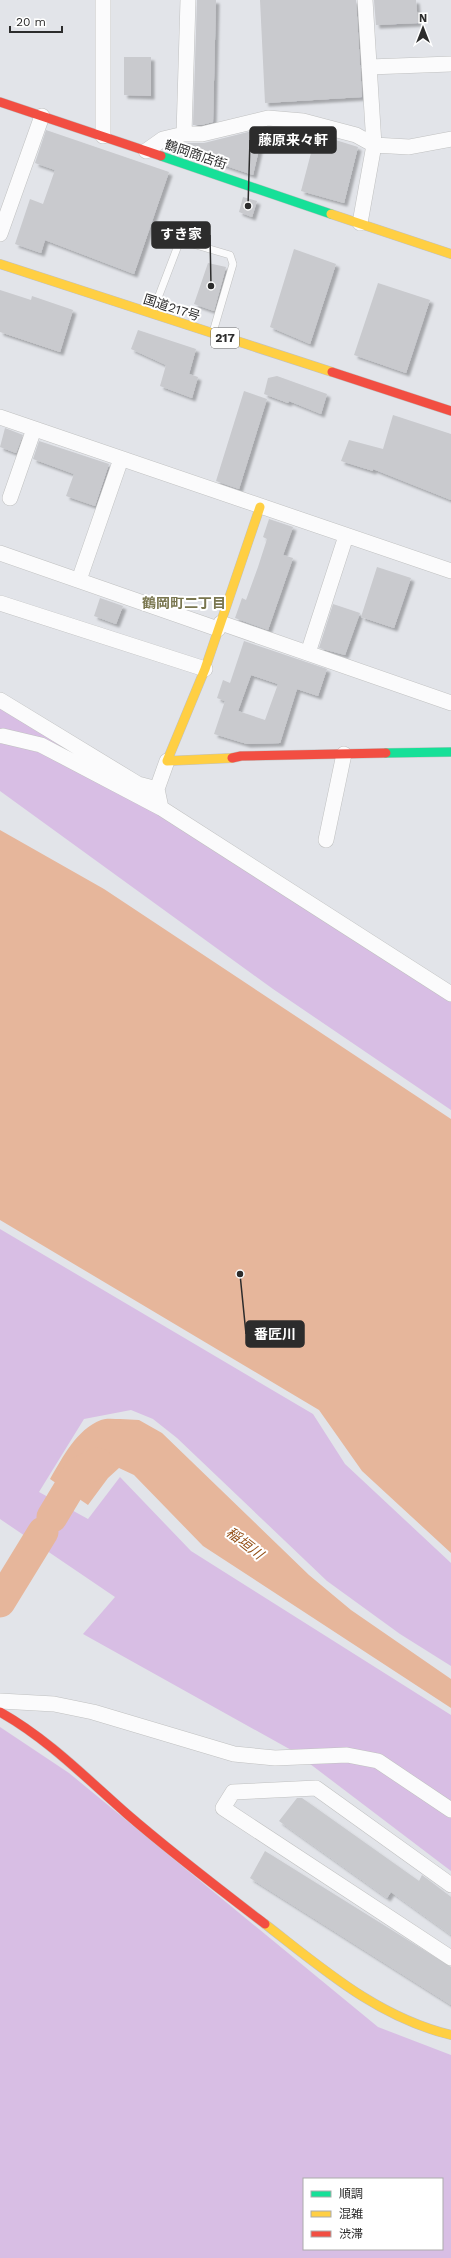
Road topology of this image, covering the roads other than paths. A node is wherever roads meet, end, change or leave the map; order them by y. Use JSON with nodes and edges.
{"nodes":[{"id":1,"x":103,"y":0,"type":"edge"},
{"id":2,"x":188,"y":0,"type":"edge"},
{"id":3,"x":365,"y":0,"type":"edge"},
{"id":4,"x":451,"y":64,"type":"edge"},
{"id":5,"x":370,"y":67,"type":"junction"},
{"id":6,"x":0,"y":102,"type":"edge"},
{"id":7,"x":42,"y":116,"type":"junction"},
{"id":8,"x":184,"y":134,"type":"junction"},
{"id":9,"x":103,"y":136,"type":"junction"},
{"id":10,"x":451,"y":140,"type":"edge"},
{"id":11,"x":374,"y":145,"type":"junction"},
{"id":12,"x":146,"y":151,"type":"junction"},
{"id":13,"x":360,"y":223,"type":"junction"},
{"id":14,"x":0,"y":234,"type":"edge"},
{"id":15,"x":451,"y":254,"type":"edge"},
{"id":16,"x":0,"y":264,"type":"edge"},
{"id":17,"x":152,"y":314,"type":"junction"},
{"id":18,"x":213,"y":334,"type":"junction"},
{"id":19,"x":451,"y":411,"type":"edge"},
{"id":20,"x":0,"y":417,"type":"edge"},
{"id":21,"x":34,"y":429,"type":"junction"},
{"id":22,"x":121,"y":459,"type":"junction"},
{"id":23,"x":10,"y":498,"type":"dead end"},
{"id":24,"x":260,"y":507,"type":"junction"},
{"id":25,"x":346,"y":536,"type":"junction"},
{"id":26,"x":0,"y":553,"type":"edge"},
{"id":27,"x":451,"y":571,"type":"edge"},
{"id":28,"x":79,"y":580,"type":"junction"},
{"id":29,"x":0,"y":603,"type":"edge"},
{"id":30,"x":219,"y":626,"type":"junction"},
{"id":31,"x":308,"y":653,"type":"junction"},
{"id":32,"x":205,"y":669,"type":"junction"},
{"id":33,"x":0,"y":700,"type":"edge"},
{"id":34,"x":451,"y":702,"type":"edge"},
{"id":35,"x":3,"y":736,"type":"dead end"},
{"id":36,"x":451,"y":752,"type":"edge"},
{"id":37,"x":344,"y":754,"type":"junction"},
{"id":38,"x":168,"y":761,"type":"junction"},
{"id":39,"x":157,"y":789,"type":"junction"},
{"id":40,"x":161,"y":808,"type":"junction"},
{"id":41,"x":326,"y":840,"type":"dead end"},
{"id":42,"x":451,"y":994,"type":"edge"},
{"id":43,"x":0,"y":1701,"type":"edge"},
{"id":44,"x":0,"y":1712,"type":"edge"},
{"id":45,"x":451,"y":1810,"type":"edge"},
{"id":46,"x":451,"y":1885,"type":"edge"},
{"id":47,"x":451,"y":1958,"type":"edge"},
{"id":48,"x":451,"y":2034,"type":"edge"}],
"edges":[{"from":1,"to":9,"type":"street"},
{"from":2,"to":8,"type":"street"},
{"from":3,"to":5,"type":"street"},
{"from":4,"to":5,"type":"street"},
{"from":5,"to":11,"type":"street"},
{"from":6,"to":7,"type":"main road","name":"鶴岡商店街"},
{"from":7,"to":9,"type":"main road","name":"鶴岡商店街"},
{"from":7,"to":14,"type":"street"},
{"from":8,"to":11,"type":"street"},
{"from":8,"to":12,"type":"street"},
{"from":9,"to":12,"type":"main road","name":"鶴岡商店街"},
{"from":10,"to":11,"type":"street"},
{"from":11,"to":13,"type":"street"},
{"from":12,"to":13,"type":"main road","name":"鶴岡商店街"},
{"from":13,"to":15,"type":"main road","name":"鶴岡商店街"},
{"from":16,"to":17,"type":"main road","name":"国道217号","number":"217"},
{"from":17,"to":18,"type":"main road","name":"国道217号","number":"217"},
{"from":17,"to":18,"type":"lane"},
{"from":18,"to":19,"type":"main road","name":"国道217号","number":"217"},
{"from":20,"to":21,"type":"street"},
{"from":21,"to":22,"type":"street"},
{"from":21,"to":23,"type":"street"},
{"from":22,"to":24,"type":"street"},
{"from":22,"to":28,"type":"street"},
{"from":24,"to":25,"type":"street"},
{"from":24,"to":30,"type":"main road"},
{"from":25,"to":27,"type":"street"},
{"from":25,"to":31,"type":"street"},
{"from":26,"to":28,"type":"street"},
{"from":28,"to":30,"type":"street"},
{"from":29,"to":32,"type":"street"},
{"from":30,"to":31,"type":"street"},
{"from":30,"to":32,"type":"main road"},
{"from":31,"to":34,"type":"street"},
{"from":32,"to":38,"type":"main road"},
{"from":33,"to":39,"type":"street"},
{"from":35,"to":40,"type":"street"},
{"from":36,"to":37,"type":"main road"},
{"from":37,"to":38,"type":"main road"},
{"from":37,"to":41,"type":"street"},
{"from":38,"to":39,"type":"street"},
{"from":39,"to":40,"type":"street"},
{"from":40,"to":42,"type":"street"},
{"from":43,"to":45,"type":"street"},
{"from":44,"to":48,"type":"main road"},
{"from":46,"to":47,"type":"street"}]}
